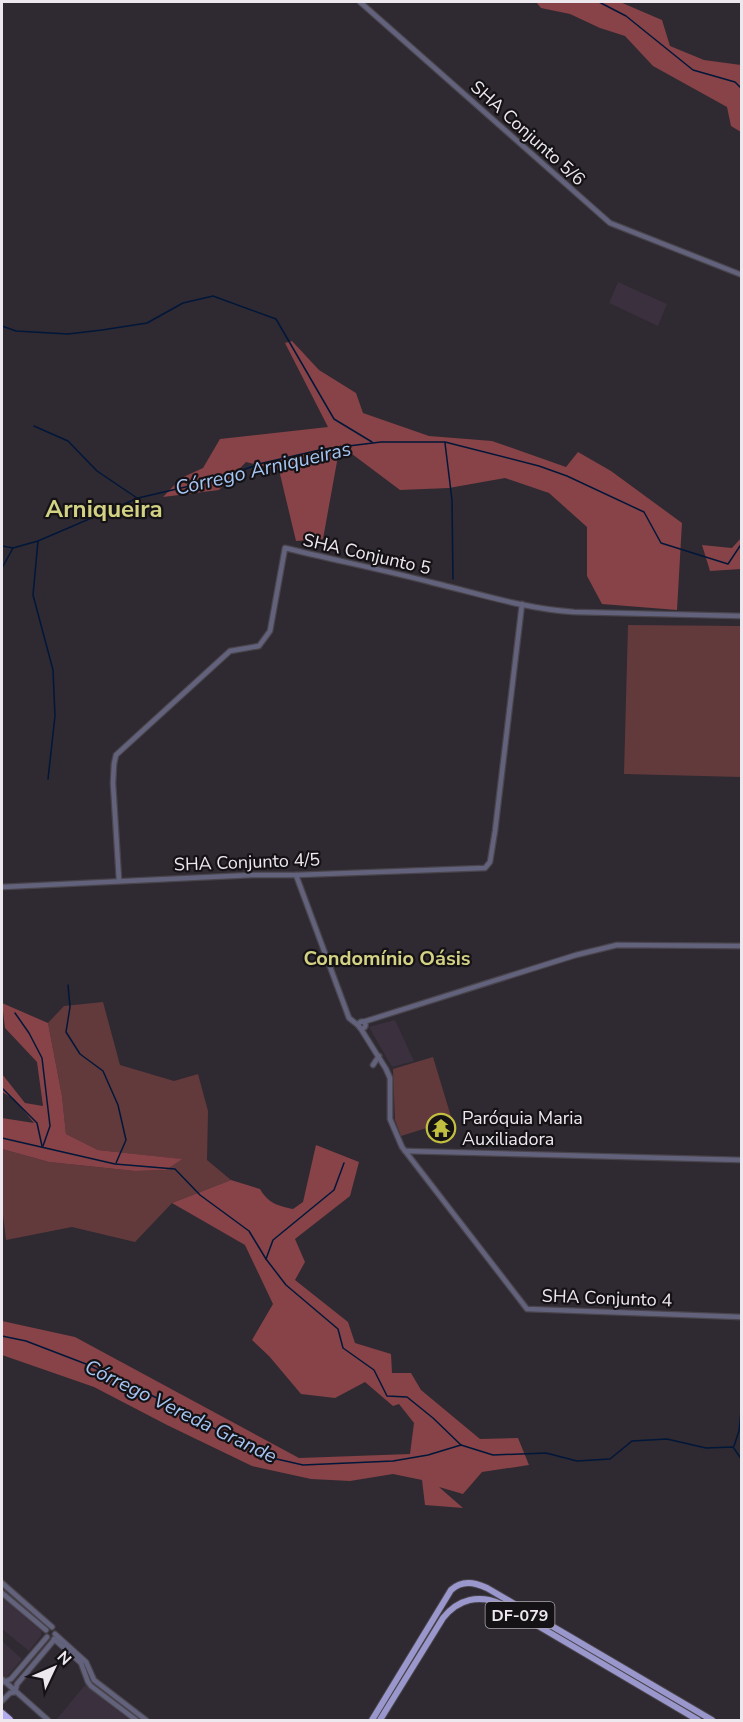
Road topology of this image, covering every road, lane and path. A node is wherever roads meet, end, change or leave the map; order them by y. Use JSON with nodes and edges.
{"nodes":[{"id":1,"x":360,"y":2,"type":"edge"},
{"id":2,"x":697,"y":257,"type":"junction"},
{"id":3,"x":692,"y":263,"type":"dead end"},
{"id":4,"x":741,"y":275,"type":"edge"},
{"id":5,"x":522,"y":604,"type":"junction"},
{"id":6,"x":741,"y":616,"type":"edge"},
{"id":7,"x":296,"y":875,"type":"junction"},
{"id":8,"x":119,"y":880,"type":"junction"},
{"id":9,"x":2,"y":887,"type":"edge"},
{"id":10,"x":741,"y":946,"type":"edge"},
{"id":11,"x":363,"y":1026,"type":"junction"},
{"id":12,"x":379,"y":1056,"type":"junction"},
{"id":13,"x":373,"y":1065,"type":"dead end"},
{"id":14,"x":405,"y":1151,"type":"junction"},
{"id":15,"x":741,"y":1160,"type":"edge"},
{"id":16,"x":741,"y":1317,"type":"edge"},
{"id":17,"x":2,"y":1583,"type":"edge"},
{"id":18,"x":478,"y":1584,"type":"junction"},
{"id":19,"x":10,"y":1590,"type":"junction"},
{"id":20,"x":2,"y":1593,"type":"edge"},
{"id":21,"x":17,"y":1597,"type":"junction"},
{"id":22,"x":445,"y":1598,"type":"junction"},
{"id":23,"x":475,"y":1599,"type":"junction"},
{"id":24,"x":12,"y":1602,"type":"junction"},
{"id":25,"x":454,"y":1606,"type":"junction"},
{"id":26,"x":52,"y":1627,"type":"junction"},
{"id":27,"x":46,"y":1630,"type":"junction"},
{"id":28,"x":47,"y":1637,"type":"junction"},
{"id":29,"x":54,"y":1637,"type":"junction"},
{"id":30,"x":11,"y":1679,"type":"junction"},
{"id":31,"x":17,"y":1684,"type":"junction"},
{"id":32,"x":2,"y":1685,"type":"edge"},
{"id":33,"x":15,"y":1692,"type":"junction"},
{"id":34,"x":7,"y":1695,"type":"junction"},
{"id":35,"x":2,"y":1701,"type":"edge"},
{"id":36,"x":118,"y":1702,"type":"junction"},
{"id":37,"x":2,"y":1709,"type":"edge"},
{"id":38,"x":6,"y":1718,"type":"edge"},
{"id":39,"x":48,"y":1720,"type":"edge"},
{"id":40,"x":136,"y":1720,"type":"edge"},
{"id":41,"x":145,"y":1720,"type":"edge"},
{"id":42,"x":372,"y":1720,"type":"edge"},
{"id":43,"x":380,"y":1720,"type":"edge"},
{"id":44,"x":698,"y":1720,"type":"edge"},
{"id":45,"x":712,"y":1720,"type":"edge"}],
"edges":[{"from":1,"to":2,"type":"street","name":"SHA Conjunto 5/6"},
{"from":2,"to":3,"type":"street"},
{"from":2,"to":4,"type":"street","name":"SHA Conjunto 5/6"},
{"from":5,"to":6,"type":"street"},
{"from":5,"to":7,"type":"street","name":"SHA Conjunto 4/5"},
{"from":5,"to":8,"type":"street","name":"SHA Conjunto 5"},
{"from":7,"to":8,"type":"street","name":"SHA Conjunto 4/5"},
{"from":7,"to":11,"type":"street","name":"SHA Conjunto 4"},
{"from":8,"to":9,"type":"street","name":"SHA Conjunto 4/5"},
{"from":10,"to":11,"type":"street"},
{"from":11,"to":12,"type":"street","name":"SHA Conjunto 4"},
{"from":12,"to":13,"type":"street"},
{"from":12,"to":14,"type":"street","name":"SHA Conjunto 4"},
{"from":14,"to":15,"type":"street"},
{"from":14,"to":16,"type":"street","name":"SHA Conjunto 4"},
{"from":17,"to":19,"type":"street"},
{"from":18,"to":22,"type":"main road","number":"DF-079"},
{"from":18,"to":23,"type":"main road"},
{"from":18,"to":45,"type":"main road","number":"DF-079"},
{"from":19,"to":20,"type":"street"},
{"from":19,"to":21,"type":"street"},
{"from":20,"to":24,"type":"street"},
{"from":21,"to":24,"type":"street"},
{"from":21,"to":26,"type":"street"},
{"from":22,"to":25,"type":"main road"},
{"from":22,"to":42,"type":"main road","number":"DF-079"},
{"from":23,"to":25,"type":"main road","number":"DF-079"},
{"from":23,"to":44,"type":"main road","number":"DF-079"},
{"from":24,"to":27,"type":"street"},
{"from":25,"to":43,"type":"main road"},
{"from":26,"to":27,"type":"street"},
{"from":26,"to":29,"type":"street"},
{"from":27,"to":28,"type":"street"},
{"from":28,"to":29,"type":"street"},
{"from":28,"to":30,"type":"street"},
{"from":29,"to":31,"type":"street"},
{"from":29,"to":36,"type":"street"},
{"from":30,"to":31,"type":"street"},
{"from":30,"to":32,"type":"street"},
{"from":31,"to":33,"type":"street"},
{"from":32,"to":33,"type":"street"},
{"from":32,"to":34,"type":"street"},
{"from":33,"to":34,"type":"street"},
{"from":33,"to":39,"type":"street"},
{"from":34,"to":35,"type":"street"},
{"from":36,"to":40,"type":"street"},
{"from":36,"to":41,"type":"street"},
{"from":37,"to":38,"type":"street"}]}
